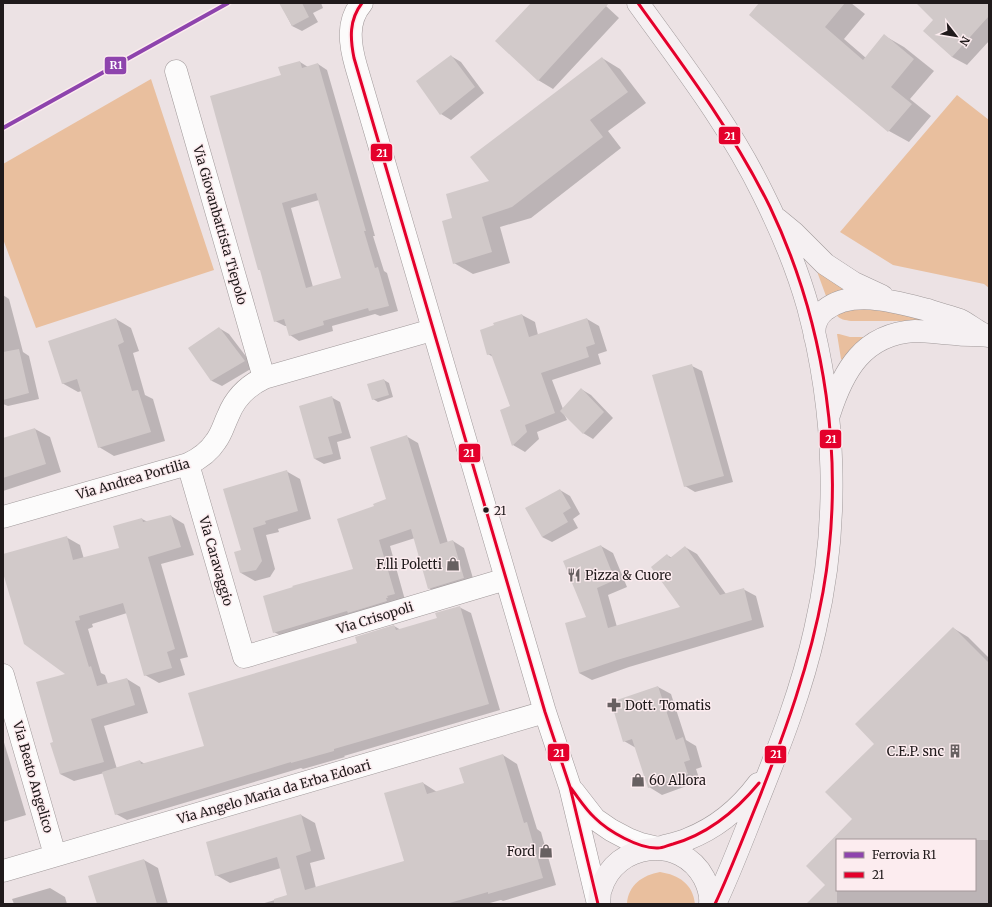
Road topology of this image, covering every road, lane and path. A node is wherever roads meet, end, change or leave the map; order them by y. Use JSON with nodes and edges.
{"nodes":[{"id":1,"x":362,"y":3,"type":"edge"},
{"id":2,"x":638,"y":3,"type":"edge"},
{"id":3,"x":176,"y":71,"type":"dead end"},
{"id":4,"x":770,"y":208,"type":"junction"},
{"id":5,"x":894,"y":301,"type":"junction"},
{"id":6,"x":432,"y":330,"type":"junction"},
{"id":7,"x":989,"y":336,"type":"edge"},
{"id":8,"x":815,"y":337,"type":"junction"},
{"id":9,"x":264,"y":378,"type":"junction"},
{"id":10,"x":828,"y":424,"type":"junction"},
{"id":11,"x":188,"y":464,"type":"junction"},
{"id":12,"x":3,"y":517,"type":"edge"},
{"id":13,"x":506,"y":579,"type":"junction"},
{"id":14,"x":244,"y":657,"type":"joint"},
{"id":15,"x":3,"y":675,"type":"edge"},
{"id":16,"x":545,"y":712,"type":"junction"},
{"id":17,"x":772,"y":765,"type":"junction"},
{"id":18,"x":570,"y":787,"type":"junction"},
{"id":19,"x":658,"y":848,"type":"junction"},
{"id":20,"x":55,"y":856,"type":"junction"},
{"id":21,"x":3,"y":871,"type":"edge"},
{"id":22,"x":599,"y":904,"type":"edge"},
{"id":23,"x":710,"y":904,"type":"edge"},
{"id":24,"x":716,"y":904,"type":"edge"}],
"edges":[{"from":1,"to":6,"type":"street"},
{"from":2,"to":4,"type":"main road"},
{"from":3,"to":9,"type":"street","name":"Via Giovanbattista Tiepolo"},
{"from":4,"to":5,"type":"main road"},
{"from":4,"to":8,"type":"main road"},
{"from":5,"to":7,"type":"main road"},
{"from":5,"to":8,"type":"main road"},
{"from":6,"to":9,"type":"street","name":"Via Andrea Portilia"},
{"from":6,"to":13,"type":"street"},
{"from":7,"to":10,"type":"main road"},
{"from":8,"to":10,"type":"main road"},
{"from":9,"to":11,"type":"street","name":"Via Andrea Portilia"},
{"from":10,"to":17,"type":"main road"},
{"from":11,"to":12,"type":"street","name":"Via Andrea Portilia"},
{"from":11,"to":14,"type":"street","name":"Via Caravaggio"},
{"from":13,"to":14,"type":"street","name":"Via Crisopoli"},
{"from":13,"to":16,"type":"street"},
{"from":15,"to":20,"type":"street","name":"Via Beato Angelico"},
{"from":16,"to":18,"type":"street"},
{"from":16,"to":20,"type":"street","name":"Via Angelo Maria da Erba Edoari"},
{"from":17,"to":19,"type":"main road"},
{"from":17,"to":24,"type":"main road"},
{"from":18,"to":19,"type":"street"},
{"from":18,"to":22,"type":"street"},
{"from":19,"to":22,"type":"main road"},
{"from":19,"to":23,"type":"main road"},
{"from":20,"to":21,"type":"street","name":"Via Angelo Maria da Erba Edoari"}]}
